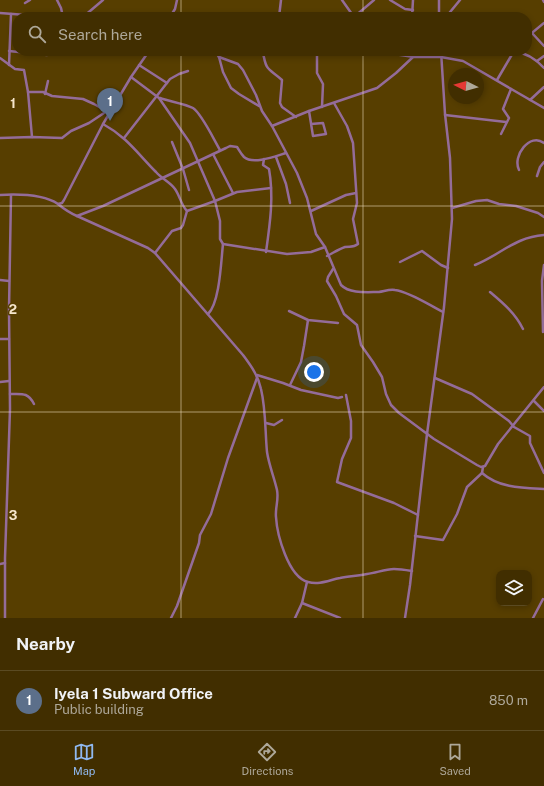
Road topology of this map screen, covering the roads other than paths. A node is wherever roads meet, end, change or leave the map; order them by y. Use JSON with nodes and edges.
{"nodes":[{"id":1,"x":30,"y":0,"type":"edge"},
{"id":2,"x":58,"y":0,"type":"edge"},
{"id":3,"x":103,"y":0,"type":"edge"},
{"id":4,"x":177,"y":0,"type":"edge"},
{"id":5,"x":281,"y":0,"type":"edge"},
{"id":6,"x":342,"y":0,"type":"edge"},
{"id":7,"x":374,"y":0,"type":"edge"},
{"id":8,"x":390,"y":0,"type":"edge"},
{"id":9,"x":413,"y":0,"type":"edge"},
{"id":10,"x":439,"y":0,"type":"edge"},
{"id":11,"x":460,"y":0,"type":"edge"},
{"id":12,"x":24,"y":3,"type":"dead end"},
{"id":13,"x":413,"y":10,"type":"joint"},
{"id":14,"x":62,"y":12,"type":"edge"},
{"id":15,"x":89,"y":12,"type":"edge"},
{"id":16,"x":173,"y":12,"type":"edge"},
{"id":17,"x":280,"y":12,"type":"edge"},
{"id":18,"x":350,"y":12,"type":"edge"},
{"id":19,"x":360,"y":12,"type":"edge"},
{"id":20,"x":439,"y":12,"type":"edge"},
{"id":21,"x":450,"y":12,"type":"edge"},
{"id":22,"x":0,"y":13,"type":"edge"},
{"id":23,"x":11,"y":14,"type":"joint"},
{"id":24,"x":544,"y":23,"type":"edge"},
{"id":25,"x":532,"y":33,"type":"joint"},
{"id":26,"x":544,"y":46,"type":"edge"},
{"id":27,"x":9,"y":51,"type":"junction"},
{"id":28,"x":12,"y":51,"type":"edge"},
{"id":29,"x":145,"y":56,"type":"edge"},
{"id":30,"x":263,"y":56,"type":"edge"},
{"id":31,"x":317,"y":56,"type":"edge"},
{"id":32,"x":412,"y":56,"type":"joint"},
{"id":33,"x":511,"y":56,"type":"edge"},
{"id":34,"x":528,"y":56,"type":"edge"},
{"id":35,"x":544,"y":56,"type":"edge"},
{"id":36,"x":219,"y":57,"type":"joint"},
{"id":37,"x":441,"y":57,"type":"junction"},
{"id":38,"x":0,"y":58,"type":"edge"},
{"id":39,"x":537,"y":61,"type":"junction"},
{"id":40,"x":139,"y":65,"type":"junction"},
{"id":41,"x":10,"y":66,"type":"junction"},
{"id":42,"x":544,"y":68,"type":"edge"},
{"id":43,"x":188,"y":72,"type":"dead end"},
{"id":44,"x":130,"y":77,"type":"junction"},
{"id":45,"x":497,"y":80,"type":"junction"},
{"id":46,"x":48,"y":81,"type":"dead end"},
{"id":47,"x":167,"y":83,"type":"junction"},
{"id":48,"x":544,"y":87,"type":"edge"},
{"id":49,"x":511,"y":89,"type":"junction"},
{"id":50,"x":28,"y":92,"type":"junction"},
{"id":51,"x":46,"y":94,"type":"junction"},
{"id":52,"x":158,"y":96,"type":"junction"},
{"id":53,"x":530,"y":100,"type":"junction"},
{"id":54,"x":334,"y":103,"type":"junction"},
{"id":55,"x":260,"y":106,"type":"junction"},
{"id":56,"x":322,"y":107,"type":"junction"},
{"id":57,"x":544,"y":108,"type":"edge"},
{"id":58,"x":309,"y":111,"type":"junction"},
{"id":59,"x":109,"y":112,"type":"junction"},
{"id":60,"x":445,"y":115,"type":"junction"},
{"id":61,"x":296,"y":117,"type":"junction"},
{"id":62,"x":506,"y":122,"type":"junction"},
{"id":63,"x":103,"y":124,"type":"junction"},
{"id":64,"x":311,"y":124,"type":"junction"},
{"id":65,"x":272,"y":126,"type":"junction"},
{"id":66,"x":501,"y":134,"type":"dead end"},
{"id":67,"x":32,"y":137,"type":"junction"},
{"id":68,"x":0,"y":138,"type":"edge"},
{"id":69,"x":124,"y":138,"type":"junction"},
{"id":70,"x":172,"y":142,"type":"dead end"},
{"id":71,"x":544,"y":143,"type":"edge"},
{"id":72,"x":220,"y":150,"type":"junction"},
{"id":73,"x":286,"y":153,"type":"junction"},
{"id":74,"x":213,"y":154,"type":"junction"},
{"id":75,"x":276,"y":156,"type":"junction"},
{"id":76,"x":264,"y":159,"type":"junction"},
{"id":77,"x":198,"y":160,"type":"junction"},
{"id":78,"x":544,"y":162,"type":"edge"},
{"id":79,"x":183,"y":169,"type":"junction"},
{"id":80,"x":519,"y":170,"type":"dead end"},
{"id":81,"x":536,"y":176,"type":"dead end"},
{"id":82,"x":163,"y":178,"type":"junction"},
{"id":83,"x":271,"y":188,"type":"junction"},
{"id":84,"x":189,"y":190,"type":"dead end"},
{"id":85,"x":233,"y":193,"type":"junction"},
{"id":86,"x":356,"y":193,"type":"junction"},
{"id":87,"x":11,"y":194,"type":"junction"},
{"id":88,"x":0,"y":195,"type":"edge"},
{"id":89,"x":215,"y":201,"type":"junction"},
{"id":90,"x":290,"y":202,"type":"dead end"},
{"id":91,"x":58,"y":204,"type":"junction"},
{"id":92,"x":452,"y":208,"type":"junction"},
{"id":93,"x":187,"y":211,"type":"junction"},
{"id":94,"x":311,"y":211,"type":"junction"},
{"id":95,"x":77,"y":216,"type":"junction"},
{"id":96,"x":544,"y":217,"type":"edge"},
{"id":97,"x":544,"y":235,"type":"edge"},
{"id":98,"x":223,"y":244,"type":"junction"},
{"id":99,"x":325,"y":247,"type":"junction"},
{"id":100,"x":266,"y":252,"type":"junction"},
{"id":101,"x":155,"y":253,"type":"junction"},
{"id":102,"x":328,"y":256,"type":"junction"},
{"id":103,"x":400,"y":262,"type":"dead end"},
{"id":104,"x":475,"y":265,"type":"dead end"},
{"id":105,"x":544,"y":265,"type":"edge"},
{"id":106,"x":448,"y":268,"type":"junction"},
{"id":107,"x":333,"y":269,"type":"junction"},
{"id":108,"x":0,"y":280,"type":"edge"},
{"id":109,"x":9,"y":281,"type":"junction"},
{"id":110,"x":490,"y":292,"type":"dead end"},
{"id":111,"x":289,"y":311,"type":"dead end"},
{"id":112,"x":442,"y":312,"type":"junction"},
{"id":113,"x":208,"y":314,"type":"junction"},
{"id":114,"x":308,"y":320,"type":"junction"},
{"id":115,"x":338,"y":323,"type":"dead end"},
{"id":116,"x":523,"y":329,"type":"dead end"},
{"id":117,"x":543,"y":332,"type":"dead end"},
{"id":118,"x":0,"y":338,"type":"edge"},
{"id":119,"x":9,"y":340,"type":"junction"},
{"id":120,"x":257,"y":376,"type":"junction"},
{"id":121,"x":435,"y":378,"type":"junction"},
{"id":122,"x":9,"y":381,"type":"junction"},
{"id":123,"x":0,"y":382,"type":"edge"},
{"id":124,"x":290,"y":385,"type":"junction"},
{"id":125,"x":544,"y":387,"type":"edge"},
{"id":126,"x":10,"y":394,"type":"junction"},
{"id":127,"x":346,"y":395,"type":"dead end"},
{"id":128,"x":342,"y":397,"type":"dead end"},
{"id":129,"x":534,"y":401,"type":"junction"},
{"id":130,"x":34,"y":404,"type":"dead end"},
{"id":131,"x":544,"y":411,"type":"edge"},
{"id":132,"x":282,"y":420,"type":"dead end"},
{"id":133,"x":266,"y":423,"type":"junction"},
{"id":134,"x":512,"y":425,"type":"junction"},
{"id":135,"x":427,"y":434,"type":"junction"},
{"id":136,"x":483,"y":467,"type":"junction"},
{"id":137,"x":482,"y":473,"type":"junction"},
{"id":138,"x":544,"y":473,"type":"edge"},
{"id":139,"x":544,"y":489,"type":"edge"},
{"id":140,"x":418,"y":515,"type":"junction"},
{"id":141,"x":416,"y":536,"type":"junction"},
{"id":142,"x":5,"y":563,"type":"junction"},
{"id":143,"x":0,"y":564,"type":"edge"},
{"id":144,"x":412,"y":571,"type":"junction"},
{"id":145,"x":307,"y":582,"type":"junction"},
{"id":146,"x":543,"y":599,"type":"edge"},
{"id":147,"x":302,"y":603,"type":"junction"},
{"id":148,"x":5,"y":618,"type":"edge"},
{"id":149,"x":171,"y":618,"type":"edge"},
{"id":150,"x":295,"y":618,"type":"edge"},
{"id":151,"x":340,"y":618,"type":"edge"},
{"id":152,"x":405,"y":618,"type":"edge"},
{"id":153,"x":533,"y":618,"type":"edge"}],
"edges":[{"from":1,"to":12,"type":"street"},
{"from":2,"to":14,"type":"street"},
{"from":3,"to":15,"type":"street"},
{"from":4,"to":16,"type":"street"},
{"from":5,"to":17,"type":"street"},
{"from":6,"to":18,"type":"street"},
{"from":7,"to":19,"type":"street"},
{"from":8,"to":13,"type":"street"},
{"from":9,"to":13,"type":"street"},
{"from":10,"to":20,"type":"street"},
{"from":11,"to":21,"type":"street"},
{"from":22,"to":23,"type":"street"},
{"from":23,"to":27,"type":"street"},
{"from":24,"to":25,"type":"street"},
{"from":25,"to":26,"type":"street"},
{"from":27,"to":28,"type":"street"},
{"from":27,"to":41,"type":"street"},
{"from":29,"to":40,"type":"street"},
{"from":30,"to":61,"type":"street"},
{"from":31,"to":56,"type":"street"},
{"from":32,"to":37,"type":"street"},
{"from":32,"to":54,"type":"street"},
{"from":33,"to":45,"type":"street"},
{"from":34,"to":39,"type":"street"},
{"from":35,"to":39,"type":"street"},
{"from":36,"to":55,"type":"street"},
{"from":36,"to":55,"type":"street"},
{"from":37,"to":45,"type":"street"},
{"from":37,"to":60,"type":"street"},
{"from":38,"to":41,"type":"street"},
{"from":39,"to":42,"type":"street"},
{"from":40,"to":44,"type":"street"},
{"from":40,"to":47,"type":"street"},
{"from":41,"to":50,"type":"street"},
{"from":43,"to":47,"type":"street"},
{"from":44,"to":52,"type":"street"},
{"from":44,"to":59,"type":"street"},
{"from":45,"to":49,"type":"street"},
{"from":46,"to":51,"type":"street"},
{"from":47,"to":52,"type":"street"},
{"from":48,"to":53,"type":"street"},
{"from":49,"to":53,"type":"street"},
{"from":49,"to":62,"type":"street"},
{"from":50,"to":51,"type":"street"},
{"from":50,"to":67,"type":"street"},
{"from":51,"to":59,"type":"street"},
{"from":52,"to":69,"type":"street"},
{"from":52,"to":72,"type":"street"},
{"from":52,"to":77,"type":"street"},
{"from":53,"to":57,"type":"street"},
{"from":54,"to":56,"type":"street"},
{"from":54,"to":86,"type":"street"},
{"from":55,"to":65,"type":"street"},
{"from":56,"to":58,"type":"street"},
{"from":58,"to":61,"type":"street"},
{"from":58,"to":64,"type":"street"},
{"from":59,"to":63,"type":"street"},
{"from":59,"to":67,"type":"street"},
{"from":60,"to":62,"type":"street"},
{"from":60,"to":92,"type":"street"},
{"from":61,"to":65,"type":"street"},
{"from":62,"to":66,"type":"street"},
{"from":63,"to":69,"type":"street"},
{"from":63,"to":91,"type":"street"},
{"from":64,"to":64,"type":"street"},
{"from":65,"to":73,"type":"street"},
{"from":67,"to":68,"type":"street"},
{"from":69,"to":82,"type":"street"},
{"from":70,"to":79,"type":"street"},
{"from":71,"to":80,"type":"street"},
{"from":72,"to":74,"type":"street"},
{"from":72,"to":76,"type":"street"},
{"from":73,"to":75,"type":"street"},
{"from":73,"to":94,"type":"street"},
{"from":74,"to":77,"type":"street"},
{"from":74,"to":85,"type":"street"},
{"from":75,"to":76,"type":"street"},
{"from":75,"to":90,"type":"street"},
{"from":76,"to":83,"type":"street"},
{"from":77,"to":79,"type":"street"},
{"from":77,"to":89,"type":"street"},
{"from":78,"to":81,"type":"street"},
{"from":79,"to":82,"type":"street"},
{"from":79,"to":84,"type":"street"},
{"from":82,"to":93,"type":"street"},
{"from":82,"to":95,"type":"street"},
{"from":83,"to":85,"type":"street"},
{"from":83,"to":100,"type":"street"},
{"from":85,"to":89,"type":"street"},
{"from":86,"to":94,"type":"street"},
{"from":86,"to":102,"type":"street"},
{"from":87,"to":88,"type":"street"},
{"from":87,"to":91,"type":"street"},
{"from":87,"to":109,"type":"street"},
{"from":89,"to":93,"type":"street"},
{"from":89,"to":98,"type":"street"},
{"from":91,"to":95,"type":"street"},
{"from":92,"to":96,"type":"street"},
{"from":92,"to":106,"type":"street"},
{"from":93,"to":101,"type":"street"},
{"from":94,"to":99,"type":"street"},
{"from":95,"to":101,"type":"street"},
{"from":97,"to":104,"type":"street"},
{"from":98,"to":100,"type":"street"},
{"from":98,"to":113,"type":"street"},
{"from":99,"to":100,"type":"street"},
{"from":99,"to":102,"type":"street"},
{"from":101,"to":113,"type":"street"},
{"from":102,"to":107,"type":"street"},
{"from":103,"to":106,"type":"street"},
{"from":105,"to":117,"type":"street"},
{"from":106,"to":112,"type":"street"},
{"from":107,"to":112,"type":"street"},
{"from":107,"to":135,"type":"street"},
{"from":108,"to":109,"type":"street"},
{"from":109,"to":119,"type":"street"},
{"from":110,"to":116,"type":"street"},
{"from":111,"to":114,"type":"street"},
{"from":112,"to":121,"type":"street"},
{"from":113,"to":120,"type":"street"},
{"from":114,"to":115,"type":"street"},
{"from":114,"to":124,"type":"street"},
{"from":118,"to":119,"type":"street"},
{"from":119,"to":122,"type":"street"},
{"from":120,"to":124,"type":"street"},
{"from":120,"to":133,"type":"street"},
{"from":120,"to":149,"type":"street"},
{"from":121,"to":134,"type":"street"},
{"from":121,"to":135,"type":"street"},
{"from":122,"to":123,"type":"street"},
{"from":122,"to":126,"type":"street"},
{"from":124,"to":128,"type":"street"},
{"from":125,"to":129,"type":"street"},
{"from":126,"to":130,"type":"street"},
{"from":126,"to":142,"type":"street"},
{"from":127,"to":140,"type":"street"},
{"from":129,"to":131,"type":"street"},
{"from":129,"to":134,"type":"street"},
{"from":132,"to":133,"type":"street"},
{"from":133,"to":145,"type":"street"},
{"from":134,"to":136,"type":"street"},
{"from":134,"to":138,"type":"street"},
{"from":135,"to":136,"type":"street"},
{"from":135,"to":140,"type":"street"},
{"from":136,"to":137,"type":"street"},
{"from":137,"to":139,"type":"street"},
{"from":137,"to":141,"type":"street"},
{"from":140,"to":141,"type":"street"},
{"from":141,"to":144,"type":"street"},
{"from":142,"to":143,"type":"street"},
{"from":142,"to":148,"type":"street"},
{"from":144,"to":145,"type":"street"},
{"from":144,"to":152,"type":"street"},
{"from":145,"to":147,"type":"street"},
{"from":146,"to":153,"type":"street"},
{"from":147,"to":150,"type":"street"},
{"from":147,"to":151,"type":"street"}]}
